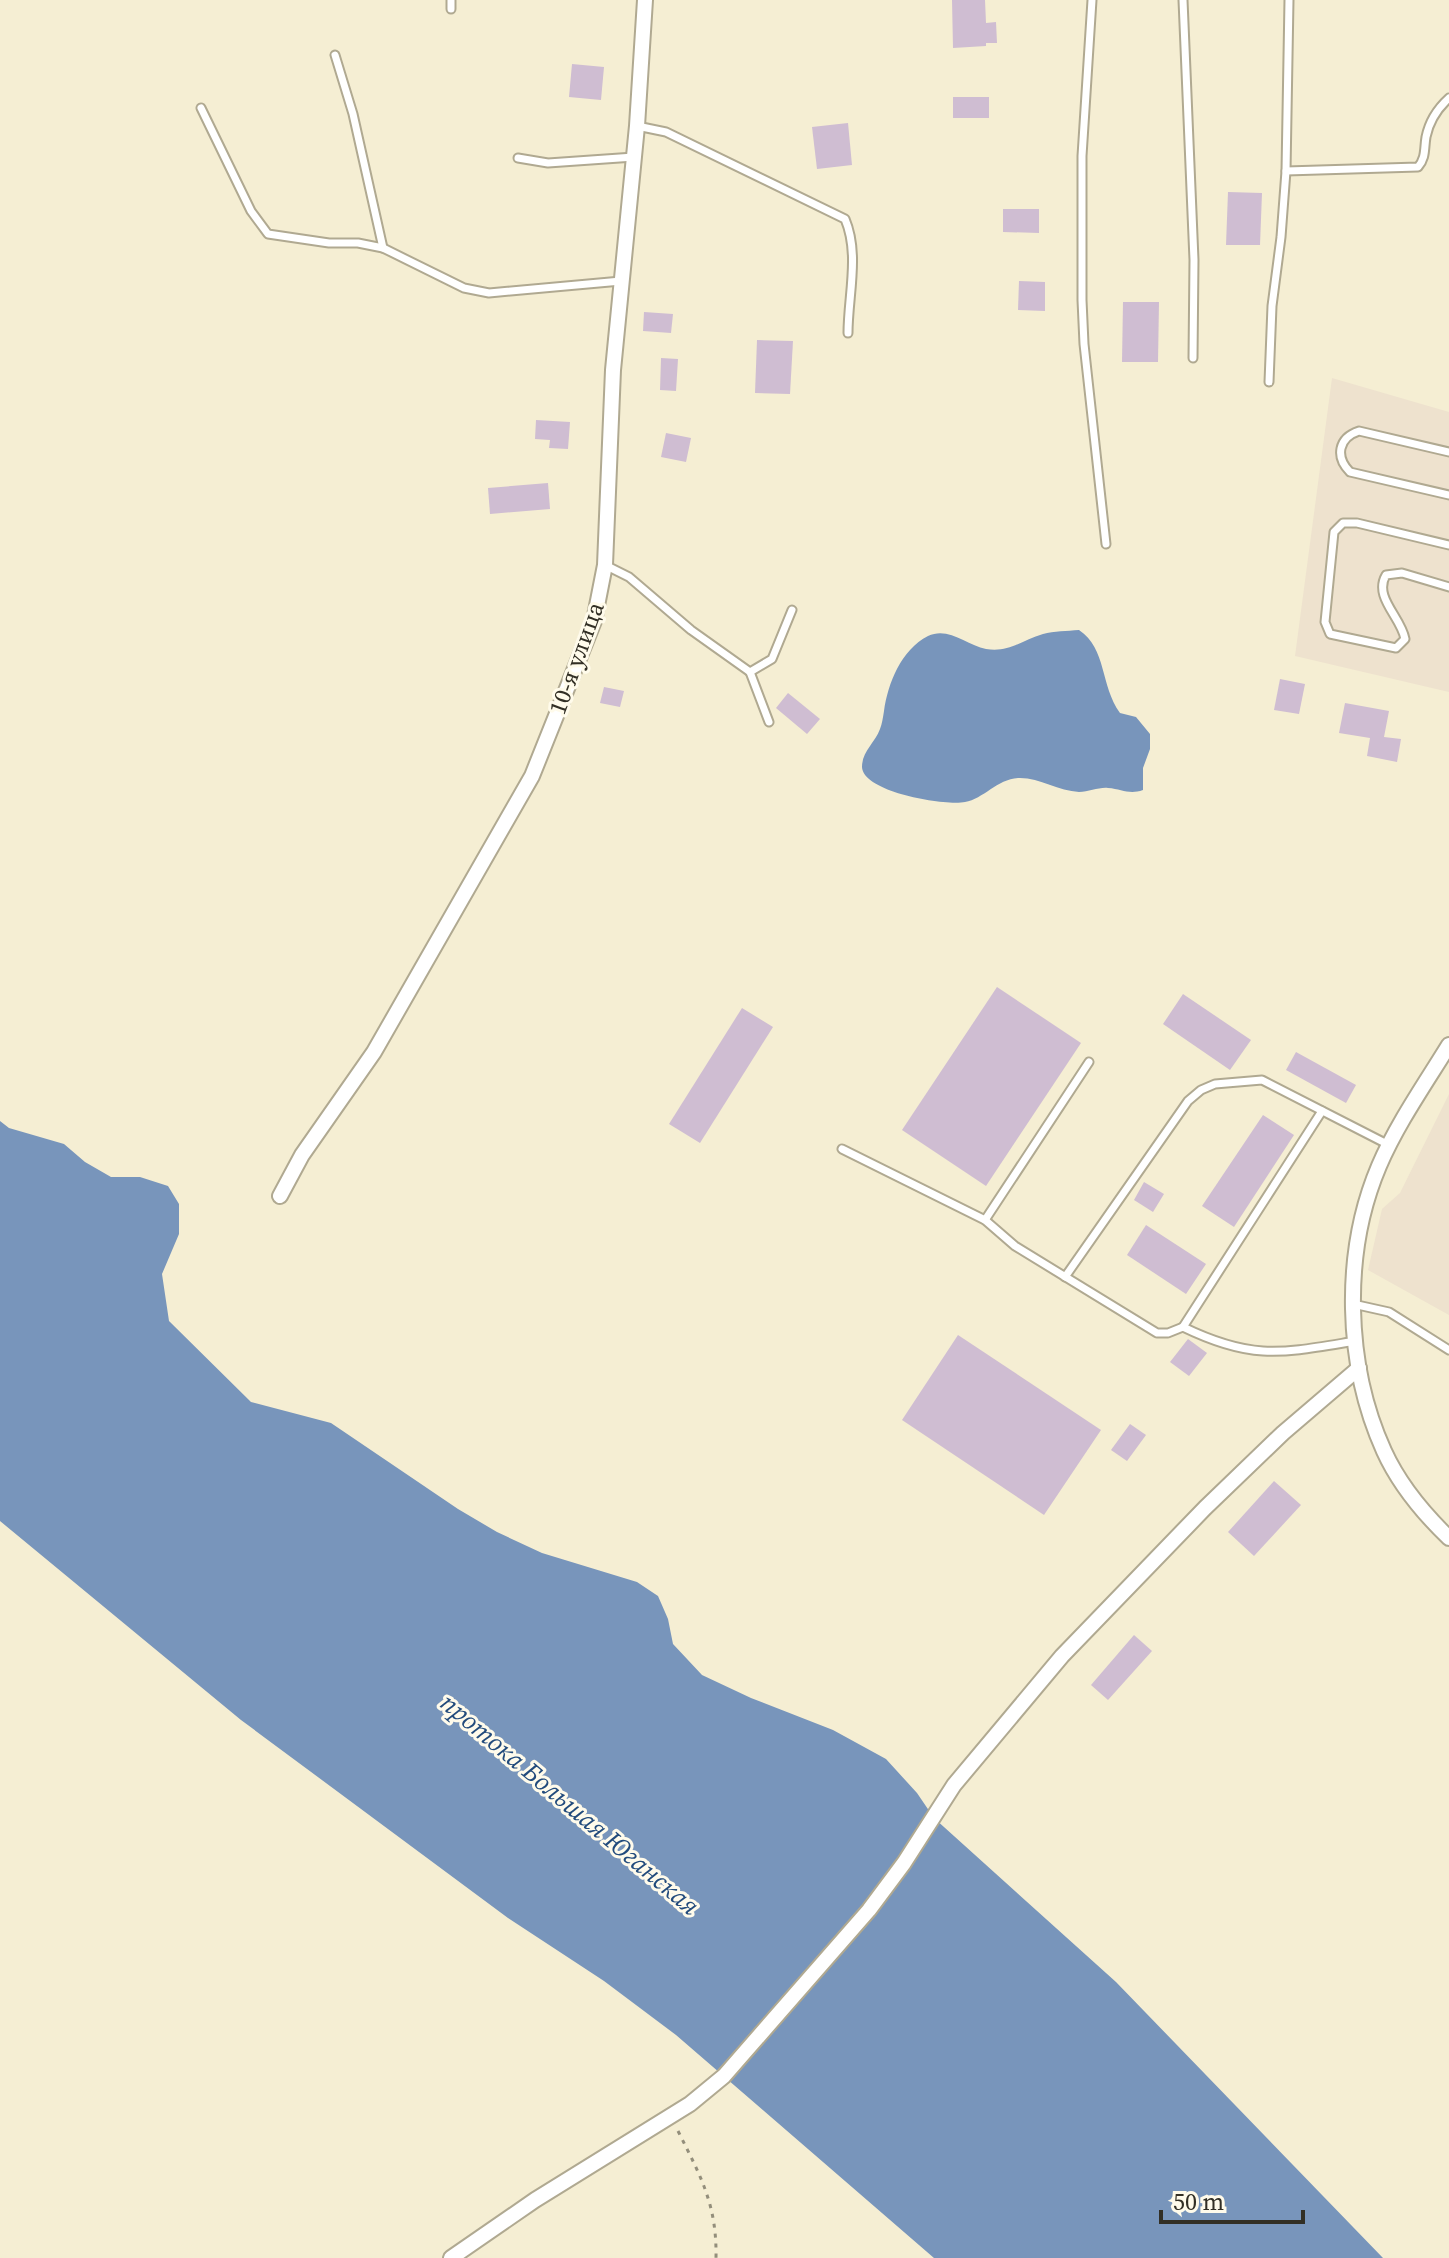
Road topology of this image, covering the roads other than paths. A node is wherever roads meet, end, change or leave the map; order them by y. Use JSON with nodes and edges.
{"nodes":[{"id":1,"x":645,"y":0,"type":"edge"},
{"id":2,"x":1092,"y":0,"type":"edge"},
{"id":3,"x":1183,"y":0,"type":"edge"},
{"id":4,"x":1289,"y":0,"type":"edge"},
{"id":5,"x":335,"y":55,"type":"dead end"},
{"id":6,"x":1449,"y":98,"type":"edge"},
{"id":7,"x":201,"y":108,"type":"dead end"},
{"id":8,"x":637,"y":126,"type":"junction"},
{"id":9,"x":634,"y":157,"type":"junction"},
{"id":10,"x":518,"y":158,"type":"dead end"},
{"id":11,"x":1286,"y":171,"type":"junction"},
{"id":12,"x":383,"y":248,"type":"junction"},
{"id":13,"x":621,"y":281,"type":"junction"},
{"id":14,"x":848,"y":333,"type":"dead end"},
{"id":15,"x":1193,"y":358,"type":"dead end"},
{"id":16,"x":1269,"y":382,"type":"dead end"},
{"id":17,"x":1449,"y":452,"type":"edge"},
{"id":18,"x":1449,"y":495,"type":"edge"},
{"id":19,"x":1106,"y":544,"type":"dead end"},
{"id":20,"x":1449,"y":545,"type":"edge"},
{"id":21,"x":605,"y":565,"type":"junction"},
{"id":22,"x":1449,"y":587,"type":"edge"},
{"id":23,"x":792,"y":610,"type":"dead end"},
{"id":24,"x":750,"y":672,"type":"junction"},
{"id":25,"x":769,"y":722,"type":"dead end"},
{"id":26,"x":1449,"y":1045,"type":"edge"},
{"id":27,"x":1089,"y":1062,"type":"dead end"},
{"id":28,"x":1322,"y":1111,"type":"junction"},
{"id":29,"x":1389,"y":1145,"type":"junction"},
{"id":30,"x":842,"y":1149,"type":"dead end"},
{"id":31,"x":280,"y":1196,"type":"dead end"},
{"id":32,"x":985,"y":1220,"type":"junction"},
{"id":33,"x":1065,"y":1277,"type":"junction"},
{"id":34,"x":1353,"y":1304,"type":"junction"},
{"id":35,"x":1183,"y":1327,"type":"junction"},
{"id":36,"x":1356,"y":1341,"type":"junction"},
{"id":37,"x":1449,"y":1350,"type":"edge"},
{"id":38,"x":1359,"y":1368,"type":"junction"},
{"id":39,"x":1449,"y":1538,"type":"edge"},
{"id":40,"x":451,"y":2258,"type":"edge"}],
"edges":[{"from":1,"to":8,"type":"street","name":"10-я улица"},
{"from":2,"to":19,"type":"lane"},
{"from":3,"to":15,"type":"lane"},
{"from":4,"to":11,"type":"lane"},
{"from":5,"to":12,"type":"lane"},
{"from":6,"to":11,"type":"lane"},
{"from":7,"to":12,"type":"lane"},
{"from":8,"to":9,"type":"street","name":"10-я улица"},
{"from":8,"to":14,"type":"lane"},
{"from":9,"to":10,"type":"lane"},
{"from":9,"to":13,"type":"street","name":"10-я улица"},
{"from":11,"to":16,"type":"lane"},
{"from":12,"to":13,"type":"lane"},
{"from":13,"to":21,"type":"street","name":"10-я улица"},
{"from":17,"to":18,"type":"lane"},
{"from":20,"to":22,"type":"lane"},
{"from":21,"to":24,"type":"lane"},
{"from":21,"to":31,"type":"street","name":"10-я улица"},
{"from":23,"to":24,"type":"lane"},
{"from":24,"to":25,"type":"lane"},
{"from":26,"to":29,"type":"street"},
{"from":27,"to":32,"type":"lane"},
{"from":28,"to":29,"type":"lane"},
{"from":28,"to":33,"type":"lane"},
{"from":28,"to":35,"type":"lane"},
{"from":29,"to":34,"type":"street"},
{"from":30,"to":32,"type":"lane"},
{"from":32,"to":33,"type":"lane"},
{"from":33,"to":35,"type":"lane"},
{"from":34,"to":36,"type":"street"},
{"from":34,"to":37,"type":"lane"},
{"from":35,"to":36,"type":"lane"},
{"from":36,"to":38,"type":"street"},
{"from":38,"to":39,"type":"street"},
{"from":38,"to":40,"type":"street"}]}
